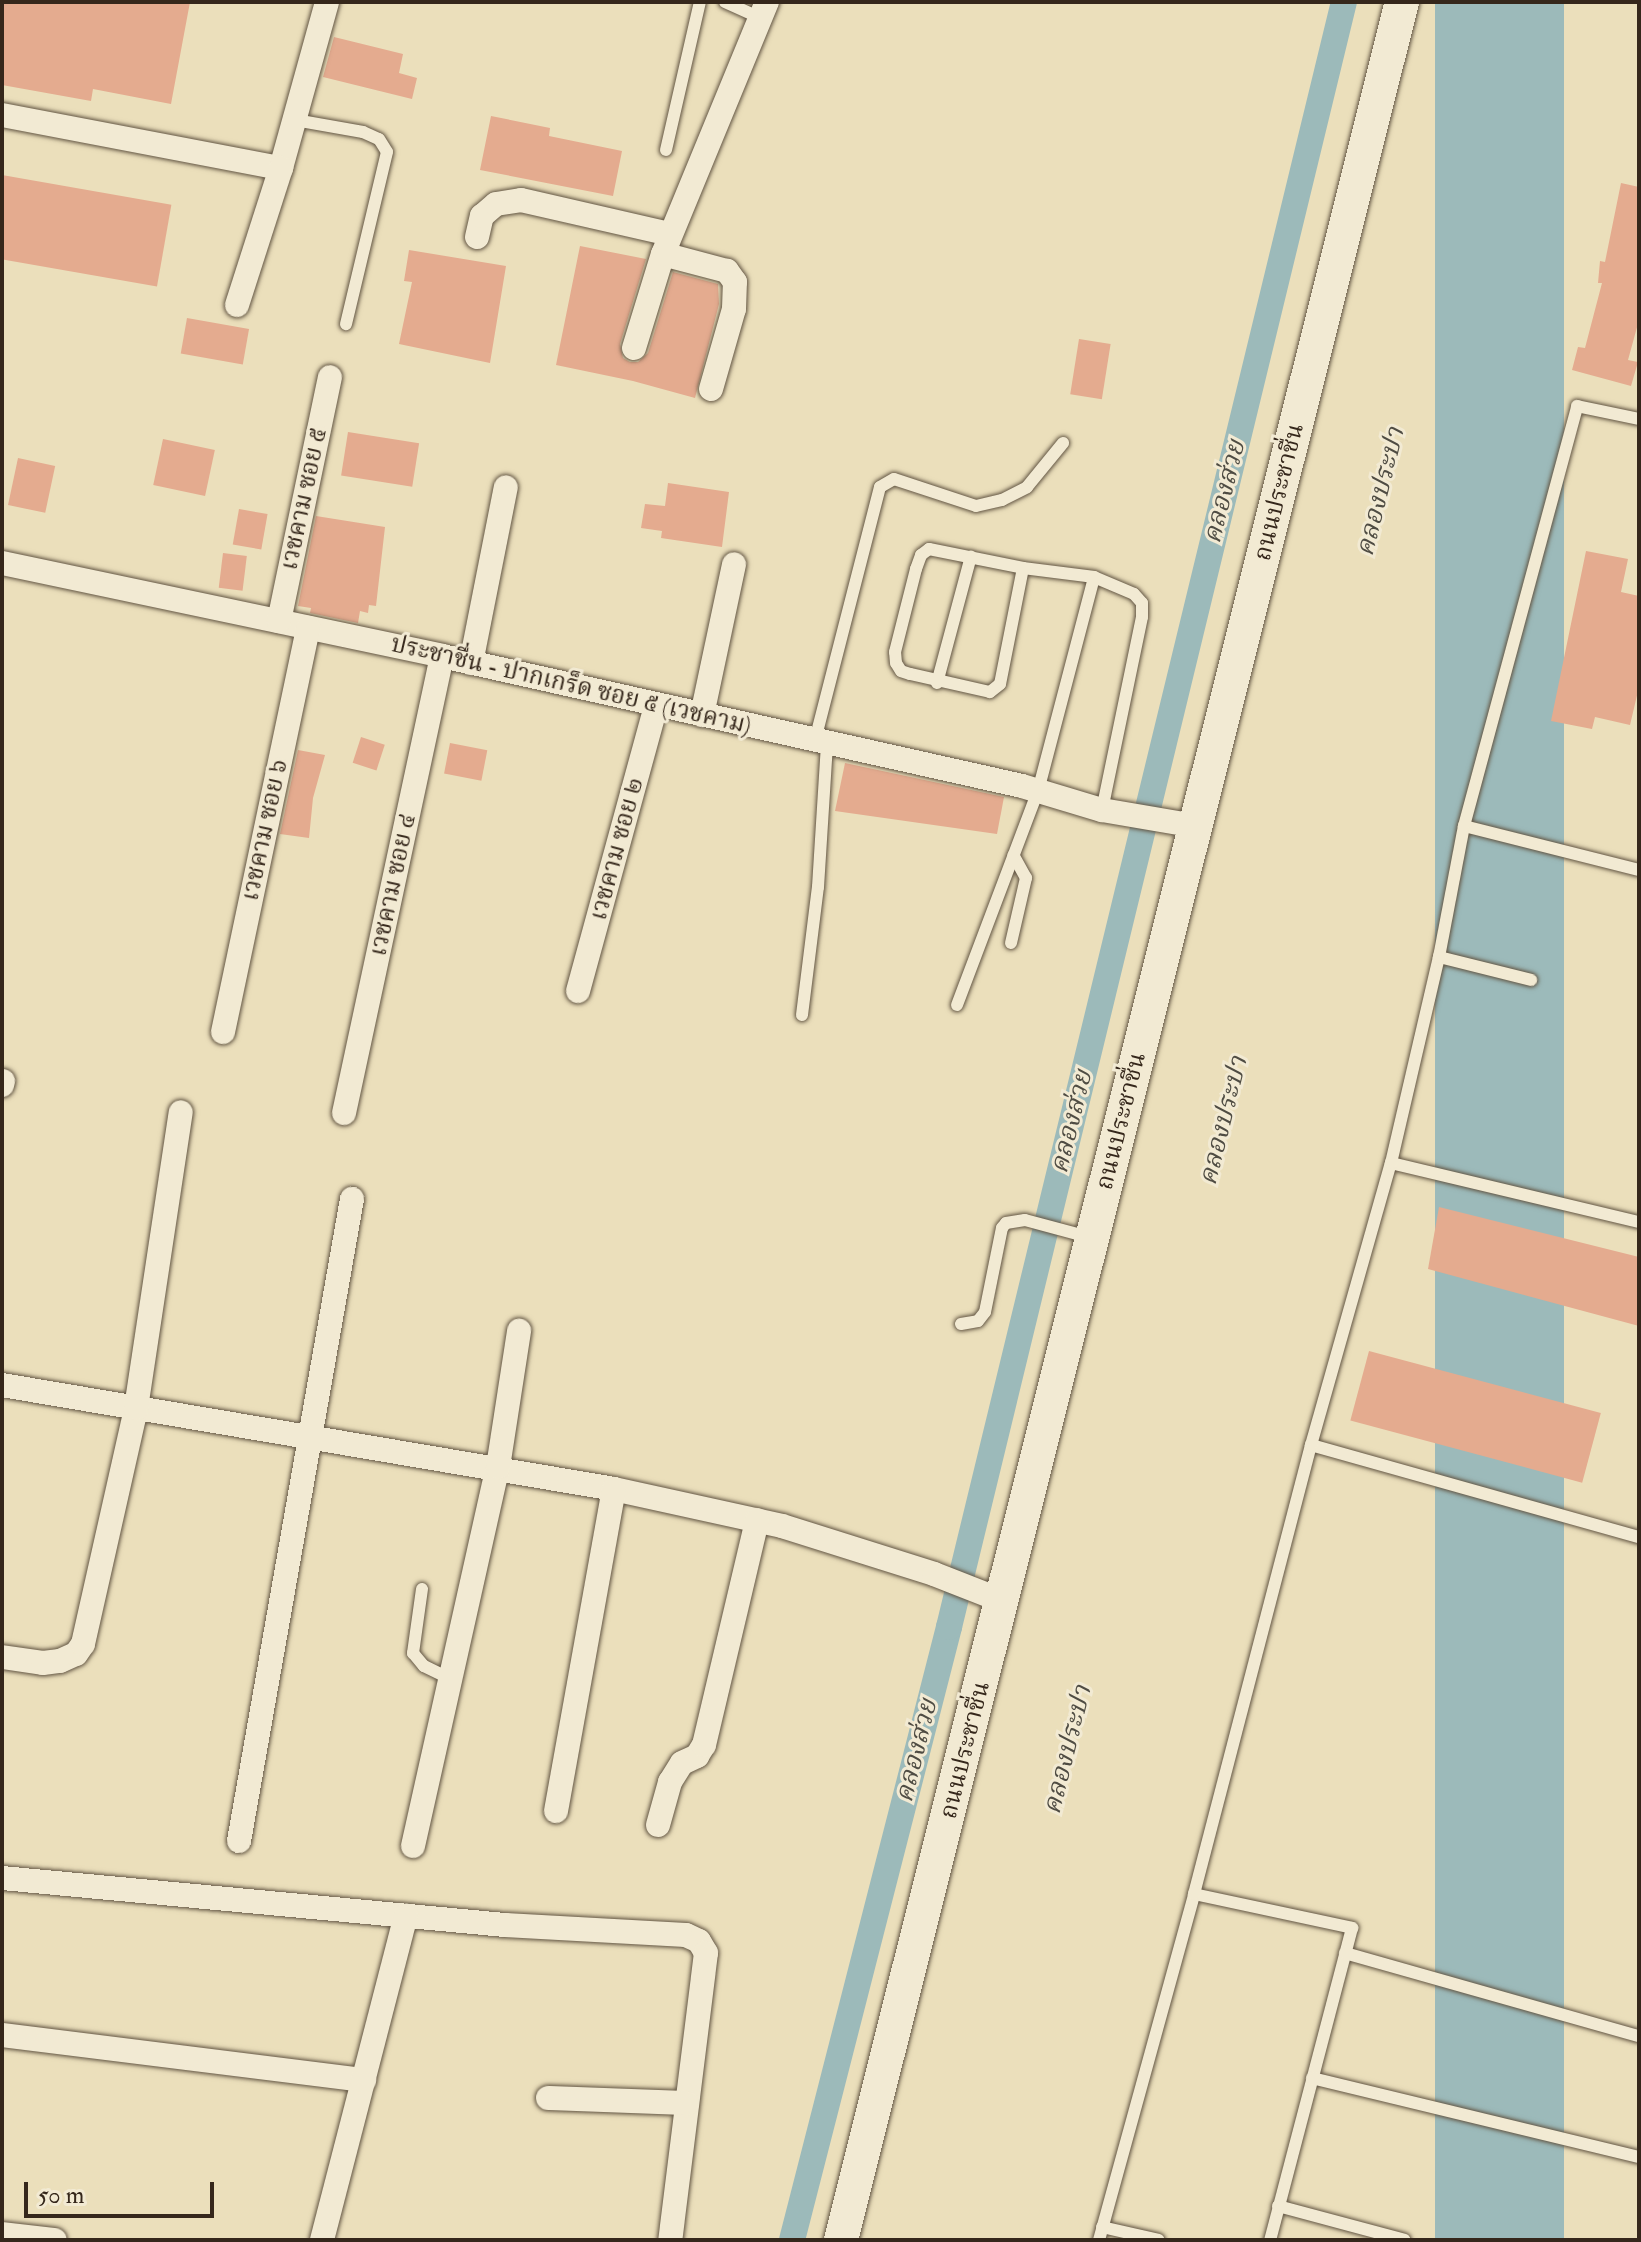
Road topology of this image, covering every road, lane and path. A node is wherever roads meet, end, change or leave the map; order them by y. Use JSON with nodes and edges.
{"nodes":[{"id":1,"x":327,"y":2,"type":"edge"},
{"id":2,"x":700,"y":2,"type":"edge"},
{"id":3,"x":725,"y":2,"type":"edge"},
{"id":4,"x":1402,"y":2,"type":"edge"},
{"id":5,"x":765,"y":10,"type":"edge"},
{"id":6,"x":2,"y":115,"type":"edge"},
{"id":7,"x":295,"y":120,"type":"junction"},
{"id":8,"x":666,"y":150,"type":"dead end"},
{"id":9,"x":281,"y":168,"type":"junction"},
{"id":10,"x":477,"y":237,"type":"dead end"},
{"id":11,"x":666,"y":244,"type":"junction"},
{"id":12,"x":237,"y":305,"type":"dead end"},
{"id":13,"x":346,"y":324,"type":"dead end"},
{"id":14,"x":634,"y":348,"type":"dead end"},
{"id":15,"x":330,"y":377,"type":"dead end"},
{"id":16,"x":711,"y":389,"type":"dead end"},
{"id":17,"x":1639,"y":419,"type":"edge"},
{"id":18,"x":1063,"y":443,"type":"dead end"},
{"id":19,"x":506,"y":487,"type":"dead end"},
{"id":20,"x":971,"y":556,"type":"junction"},
{"id":21,"x":2,"y":563,"type":"edge"},
{"id":22,"x":734,"y":564,"type":"dead end"},
{"id":23,"x":1023,"y":568,"type":"junction"},
{"id":24,"x":1094,"y":577,"type":"junction"},
{"id":25,"x":279,"y":621,"type":"junction"},
{"id":26,"x":308,"y":628,"type":"junction"},
{"id":27,"x":442,"y":656,"type":"junction"},
{"id":28,"x":471,"y":663,"type":"junction"},
{"id":29,"x":937,"y":683,"type":"junction"},
{"id":30,"x":656,"y":706,"type":"junction"},
{"id":31,"x":702,"y":715,"type":"junction"},
{"id":32,"x":821,"y":741,"type":"junction"},
{"id":33,"x":1038,"y":791,"type":"junction"},
{"id":34,"x":1102,"y":810,"type":"junction"},
{"id":35,"x":1187,"y":824,"type":"junction"},
{"id":36,"x":1464,"y":826,"type":"junction"},
{"id":37,"x":1013,"y":855,"type":"junction"},
{"id":38,"x":1639,"y":870,"type":"edge"},
{"id":39,"x":1011,"y":943,"type":"dead end"},
{"id":40,"x":1439,"y":957,"type":"junction"},
{"id":41,"x":1531,"y":980,"type":"dead end"},
{"id":42,"x":578,"y":991,"type":"dead end"},
{"id":43,"x":957,"y":1005,"type":"dead end"},
{"id":44,"x":802,"y":1015,"type":"dead end"},
{"id":45,"x":223,"y":1032,"type":"dead end"},
{"id":46,"x":181,"y":1112,"type":"dead end"},
{"id":47,"x":344,"y":1113,"type":"dead end"},
{"id":48,"x":1391,"y":1163,"type":"junction"},
{"id":49,"x":352,"y":1199,"type":"dead end"},
{"id":50,"x":1639,"y":1222,"type":"edge"},
{"id":51,"x":1081,"y":1234,"type":"junction"},
{"id":52,"x":961,"y":1324,"type":"dead end"},
{"id":53,"x":519,"y":1331,"type":"dead end"},
{"id":54,"x":2,"y":1385,"type":"edge"},
{"id":55,"x":136,"y":1408,"type":"junction"},
{"id":56,"x":312,"y":1438,"type":"junction"},
{"id":57,"x":1311,"y":1445,"type":"junction"},
{"id":58,"x":498,"y":1467,"type":"junction"},
{"id":59,"x":614,"y":1489,"type":"junction"},
{"id":60,"x":757,"y":1520,"type":"junction"},
{"id":61,"x":1639,"y":1537,"type":"edge"},
{"id":62,"x":422,"y":1589,"type":"dead end"},
{"id":63,"x":996,"y":1598,"type":"junction"},
{"id":64,"x":2,"y":1657,"type":"edge"},
{"id":65,"x":451,"y":1679,"type":"junction"},
{"id":66,"x":556,"y":1811,"type":"dead end"},
{"id":67,"x":658,"y":1825,"type":"dead end"},
{"id":68,"x":239,"y":1841,"type":"dead end"},
{"id":69,"x":413,"y":1846,"type":"dead end"},
{"id":70,"x":2,"y":1878,"type":"edge"},
{"id":71,"x":1194,"y":1894,"type":"junction"},
{"id":72,"x":406,"y":1916,"type":"junction"},
{"id":73,"x":1345,"y":1953,"type":"junction"},
{"id":74,"x":2,"y":2035,"type":"edge"},
{"id":75,"x":1639,"y":2036,"type":"edge"},
{"id":76,"x":1312,"y":2078,"type":"junction"},
{"id":77,"x":364,"y":2080,"type":"junction"},
{"id":78,"x":548,"y":2098,"type":"dead end"},
{"id":79,"x":687,"y":2103,"type":"junction"},
{"id":80,"x":1639,"y":2157,"type":"edge"},
{"id":81,"x":1278,"y":2206,"type":"junction"},
{"id":82,"x":2,"y":2234,"type":"edge"},
{"id":83,"x":1100,"y":2234,"type":"edge"},
{"id":84,"x":55,"y":2240,"type":"edge"},
{"id":85,"x":322,"y":2240,"type":"edge"},
{"id":86,"x":670,"y":2240,"type":"edge"},
{"id":87,"x":841,"y":2240,"type":"edge"},
{"id":88,"x":1159,"y":2240,"type":"edge"},
{"id":89,"x":1270,"y":2240,"type":"edge"},
{"id":90,"x":1405,"y":2240,"type":"edge"}],
"edges":[{"from":1,"to":7,"type":"street"},
{"from":2,"to":8,"type":"lane"},
{"from":3,"to":5,"type":"lane"},
{"from":4,"to":35,"type":"main road","name":"ถนนประชาชื่น"},
{"from":5,"to":11,"type":"street"},
{"from":6,"to":9,"type":"street"},
{"from":7,"to":9,"type":"street"},
{"from":7,"to":13,"type":"lane"},
{"from":9,"to":12,"type":"street"},
{"from":10,"to":11,"type":"street"},
{"from":11,"to":14,"type":"street"},
{"from":11,"to":16,"type":"street"},
{"from":15,"to":25,"type":"street","name":"เวชคาม ซอย ๕"},
{"from":17,"to":36,"type":"lane"},
{"from":18,"to":32,"type":"lane"},
{"from":19,"to":28,"type":"street"},
{"from":20,"to":23,"type":"lane"},
{"from":20,"to":29,"type":"lane"},
{"from":20,"to":29,"type":"lane"},
{"from":21,"to":25,"type":"street","name":"ประชาชื่น - ปากเกร็ด ซอย ๕ (เวชคาม)"},
{"from":22,"to":31,"type":"street"},
{"from":23,"to":24,"type":"lane"},
{"from":23,"to":29,"type":"lane"},
{"from":24,"to":33,"type":"lane"},
{"from":24,"to":34,"type":"lane"},
{"from":25,"to":26,"type":"street","name":"ประชาชื่น - ปากเกร็ด ซอย ๕ (เวชคาม)"},
{"from":26,"to":27,"type":"street","name":"ประชาชื่น - ปากเกร็ด ซอย ๕ (เวชคาม)"},
{"from":26,"to":45,"type":"street","name":"เวชคาม ซอย ๖"},
{"from":27,"to":28,"type":"street","name":"ประชาชื่น - ปากเกร็ด ซอย ๕ (เวชคาม)"},
{"from":27,"to":47,"type":"street","name":"เวชคาม ซอย ๔"},
{"from":28,"to":30,"type":"street","name":"ประชาชื่น - ปากเกร็ด ซอย ๕ (เวชคาม)"},
{"from":30,"to":31,"type":"street","name":"ประชาชื่น - ปากเกร็ด ซอย ๕ (เวชคาม)"},
{"from":30,"to":42,"type":"street","name":"เวชคาม ซอย ๒"},
{"from":31,"to":32,"type":"street","name":"ประชาชื่น - ปากเกร็ด ซอย ๕ (เวชคาม)"},
{"from":32,"to":33,"type":"street","name":"ประชาชื่น - ปากเกร็ด ซอย ๕ (เวชคาม)"},
{"from":32,"to":44,"type":"lane"},
{"from":33,"to":34,"type":"street","name":"ประชาชื่น - ปากเกร็ด ซอย ๕ (เวชคาม)"},
{"from":33,"to":37,"type":"lane"},
{"from":34,"to":35,"type":"street","name":"ประชาชื่น - ปากเกร็ด ซอย ๕ (เวชคาม)"},
{"from":35,"to":51,"type":"main road","name":"ถนนประชาชื่น"},
{"from":36,"to":38,"type":"lane"},
{"from":36,"to":40,"type":"lane"},
{"from":37,"to":39,"type":"lane"},
{"from":37,"to":43,"type":"lane"},
{"from":40,"to":41,"type":"lane"},
{"from":40,"to":48,"type":"lane"},
{"from":46,"to":55,"type":"street"},
{"from":48,"to":50,"type":"lane"},
{"from":48,"to":57,"type":"lane"},
{"from":49,"to":56,"type":"street"},
{"from":51,"to":52,"type":"lane"},
{"from":51,"to":63,"type":"main road","name":"ถนนประชาชื่น"},
{"from":53,"to":58,"type":"street"},
{"from":54,"to":55,"type":"street"},
{"from":55,"to":56,"type":"street"},
{"from":55,"to":64,"type":"street"},
{"from":56,"to":58,"type":"street"},
{"from":56,"to":68,"type":"street"},
{"from":57,"to":61,"type":"lane"},
{"from":57,"to":71,"type":"lane"},
{"from":58,"to":59,"type":"street"},
{"from":58,"to":65,"type":"street"},
{"from":59,"to":60,"type":"street"},
{"from":59,"to":66,"type":"street"},
{"from":60,"to":63,"type":"street"},
{"from":60,"to":67,"type":"street"},
{"from":62,"to":65,"type":"lane"},
{"from":63,"to":87,"type":"main road","name":"ถนนประชาชื่น"},
{"from":65,"to":69,"type":"street"},
{"from":70,"to":72,"type":"street"},
{"from":71,"to":73,"type":"lane"},
{"from":71,"to":83,"type":"lane"},
{"from":72,"to":77,"type":"street"},
{"from":72,"to":79,"type":"street"},
{"from":73,"to":75,"type":"lane"},
{"from":73,"to":76,"type":"lane"},
{"from":74,"to":77,"type":"street"},
{"from":76,"to":80,"type":"lane"},
{"from":76,"to":81,"type":"lane"},
{"from":77,"to":85,"type":"street"},
{"from":78,"to":79,"type":"street"},
{"from":79,"to":86,"type":"street"},
{"from":81,"to":89,"type":"lane"},
{"from":81,"to":90,"type":"lane"},
{"from":82,"to":84,"type":"street"},
{"from":83,"to":88,"type":"lane"}]}
